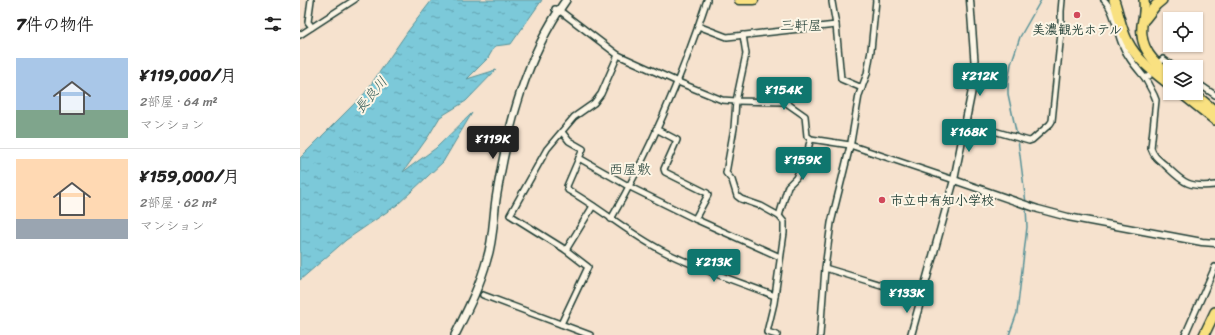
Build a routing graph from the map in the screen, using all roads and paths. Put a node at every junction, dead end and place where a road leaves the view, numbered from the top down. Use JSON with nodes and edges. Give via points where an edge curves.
{"nodes":[{"id":1,"x":311,"y":0,"type":"edge"},
{"id":2,"x":354,"y":0,"type":"edge"},
{"id":3,"x":566,"y":0,"type":"edge"},
{"id":4,"x":707,"y":0,"type":"edge"},
{"id":5,"x":739,"y":0,"type":"edge"},
{"id":6,"x":754,"y":0,"type":"edge"},
{"id":7,"x":876,"y":0,"type":"edge"},
{"id":8,"x":970,"y":0,"type":"edge"},
{"id":9,"x":1062,"y":0,"type":"edge"},
{"id":10,"x":1104,"y":0,"type":"edge"},
{"id":11,"x":1114,"y":0,"type":"edge"},
{"id":12,"x":1121,"y":0,"type":"edge"},
{"id":13,"x":1144,"y":0,"type":"edge"},
{"id":14,"x":1162,"y":0,"type":"edge"},
{"id":15,"x":832,"y":2,"type":"dead end"},
{"id":16,"x":557,"y":9,"type":"junction"},
{"id":17,"x":1120,"y":18,"type":"junction"},
{"id":18,"x":836,"y":25,"type":"junction"},
{"id":19,"x":1142,"y":25,"type":"junction"},
{"id":20,"x":698,"y":26,"type":"junction"},
{"id":21,"x":312,"y":27,"type":"junction"},
{"id":22,"x":300,"y":35,"type":"edge"},
{"id":23,"x":743,"y":35,"type":"junction"},
{"id":24,"x":618,"y":55,"type":"junction"},
{"id":25,"x":1164,"y":60,"type":"edge"},
{"id":26,"x":1161,"y":61,"type":"dead end"},
{"id":27,"x":1163,"y":70,"type":"edge"},
{"id":28,"x":1163,"y":79,"type":"edge"},
{"id":29,"x":678,"y":82,"type":"junction"},
{"id":30,"x":1203,"y":87,"type":"edge"},
{"id":31,"x":862,"y":88,"type":"junction"},
{"id":32,"x":1215,"y":95,"type":"edge"},
{"id":33,"x":1190,"y":100,"type":"edge"},
{"id":34,"x":1202,"y":100,"type":"edge"},
{"id":35,"x":736,"y":101,"type":"junction"},
{"id":36,"x":1215,"y":110,"type":"edge"},
{"id":37,"x":1215,"y":120,"type":"edge"},
{"id":38,"x":966,"y":123,"type":"junction"},
{"id":39,"x":656,"y":129,"type":"junction"},
{"id":40,"x":562,"y":132,"type":"junction"},
{"id":41,"x":811,"y":139,"type":"junction"},
{"id":42,"x":850,"y":145,"type":"junction"},
{"id":43,"x":579,"y":158,"type":"junction"},
{"id":44,"x":954,"y":180,"type":"junction"},
{"id":45,"x":1215,"y":185,"type":"edge"},
{"id":46,"x":630,"y":187,"type":"junction"},
{"id":47,"x":593,"y":206,"type":"junction"},
{"id":48,"x":779,"y":216,"type":"junction"},
{"id":49,"x":611,"y":219,"type":"junction"},
{"id":50,"x":695,"y":219,"type":"junction"},
{"id":51,"x":1215,"y":244,"type":"edge"},
{"id":52,"x":566,"y":250,"type":"junction"},
{"id":53,"x":780,"y":257,"type":"junction"},
{"id":54,"x":825,"y":268,"type":"junction"},
{"id":55,"x":1215,"y":268,"type":"edge"},
{"id":56,"x":483,"y":295,"type":"dead end"},
{"id":57,"x":775,"y":296,"type":"junction"},
{"id":58,"x":921,"y":297,"type":"junction"},
{"id":59,"x":1215,"y":312,"type":"edge"},
{"id":60,"x":561,"y":324,"type":"junction"},
{"id":61,"x":1215,"y":325,"type":"edge"},
{"id":62,"x":455,"y":335,"type":"edge"},
{"id":63,"x":590,"y":335,"type":"edge"},
{"id":64,"x":777,"y":335,"type":"edge"},
{"id":65,"x":820,"y":335,"type":"edge"},
{"id":66,"x":911,"y":335,"type":"edge"},
{"id":67,"x":1185,"y":335,"type":"edge"},
{"id":68,"x":1204,"y":335,"type":"edge"},
{"id":69,"x":1209,"y":335,"type":"edge"}],
"edges":[{"from":1,"to":21,"type":"street","via":[[308,22]]},
{"from":2,"to":21,"type":"street"},
{"from":3,"to":16,"type":"main road"},
{"from":4,"to":20,"type":"street"},
{"from":5,"to":6,"type":"main road"},
{"from":7,"to":31,"type":"street","via":[[871,50]]},
{"from":8,"to":38,"type":"street","via":[[975,68]]},
{"from":9,"to":38,"type":"street","via":[[1061,33],[1050,124],[1029,141]]},
{"from":10,"to":45,"type":"street","via":[[1112,11],[1116,29],[1130,60],[1147,77],[1156,100],[1151,148],[1153,154],[1183,182],[1193,185]]},
{"from":11,"to":17,"type":"highway"},
{"from":12,"to":17,"type":"highway"},
{"from":13,"to":19,"type":"highway"},
{"from":14,"to":19,"type":"highway","via":[[1150,11]]},
{"from":15,"to":18,"type":"street"},
{"from":16,"to":24,"type":"street"},
{"from":16,"to":62,"type":"main road","via":[[523,86],[504,152],[487,260]]},
{"from":17,"to":28,"type":"highway","via":[[1134,51]]},
{"from":18,"to":23,"type":"street"},
{"from":18,"to":31,"type":"street","via":[[841,79]]},
{"from":19,"to":27,"type":"highway","via":[[1148,54]]},
{"from":20,"to":23,"type":"street","via":[[727,37]]},
{"from":20,"to":29,"type":"street"},
{"from":21,"to":22,"type":"street"},
{"from":23,"to":35,"type":"street","via":[[746,54]]},
{"from":24,"to":29,"type":"street"},
{"from":24,"to":40,"type":"street","via":[[598,99],[574,117]]},
{"from":25,"to":26,"type":"street"},
{"from":29,"to":35,"type":"street","via":[[717,98]]},
{"from":29,"to":39,"type":"street"},
{"from":30,"to":32,"type":"street"},
{"from":31,"to":42,"type":"street"},
{"from":33,"to":37,"type":"highway"},
{"from":34,"to":36,"type":"highway"},
{"from":35,"to":41,"type":"street","via":[[785,102],[805,116],[807,136]]},
{"from":35,"to":48,"type":"street","via":[[726,174],[732,180],[737,196]]},
{"from":38,"to":44,"type":"street"},
{"from":39,"to":46,"type":"street"},
{"from":39,"to":50,"type":"street","via":[[677,140],[664,172],[708,195]]},
{"from":40,"to":43,"type":"street","via":[[583,149]]},
{"from":40,"to":52,"type":"street","via":[[547,149],[510,215]]},
{"from":41,"to":42,"type":"street"},
{"from":41,"to":48,"type":"street","via":[[807,159],[788,186]]},
{"from":42,"to":44,"type":"street"},
{"from":42,"to":54,"type":"street","via":[[831,224]]},
{"from":43,"to":46,"type":"street"},
{"from":43,"to":47,"type":"street","via":[[567,186],[568,190]]},
{"from":44,"to":51,"type":"street","via":[[1068,217]]},
{"from":44,"to":58,"type":"street"},
{"from":46,"to":49,"type":"street"},
{"from":46,"to":50,"type":"street"},
{"from":47,"to":49,"type":"street"},
{"from":47,"to":52,"type":"street"},
{"from":48,"to":53,"type":"street","via":[[784,222]]},
{"from":49,"to":57,"type":"street","via":[[662,251],[714,274]]},
{"from":50,"to":53,"type":"street"},
{"from":52,"to":60,"type":"street","via":[[588,267]]},
{"from":53,"to":57,"type":"street"},
{"from":54,"to":58,"type":"street"},
{"from":54,"to":65,"type":"street"},
{"from":55,"to":67,"type":"street"},
{"from":56,"to":60,"type":"street"},
{"from":57,"to":64,"type":"street","via":[[767,332]]},
{"from":58,"to":66,"type":"street"},
{"from":59,"to":68,"type":"highway"},
{"from":60,"to":63,"type":"street"},
{"from":61,"to":69,"type":"highway"}]}
